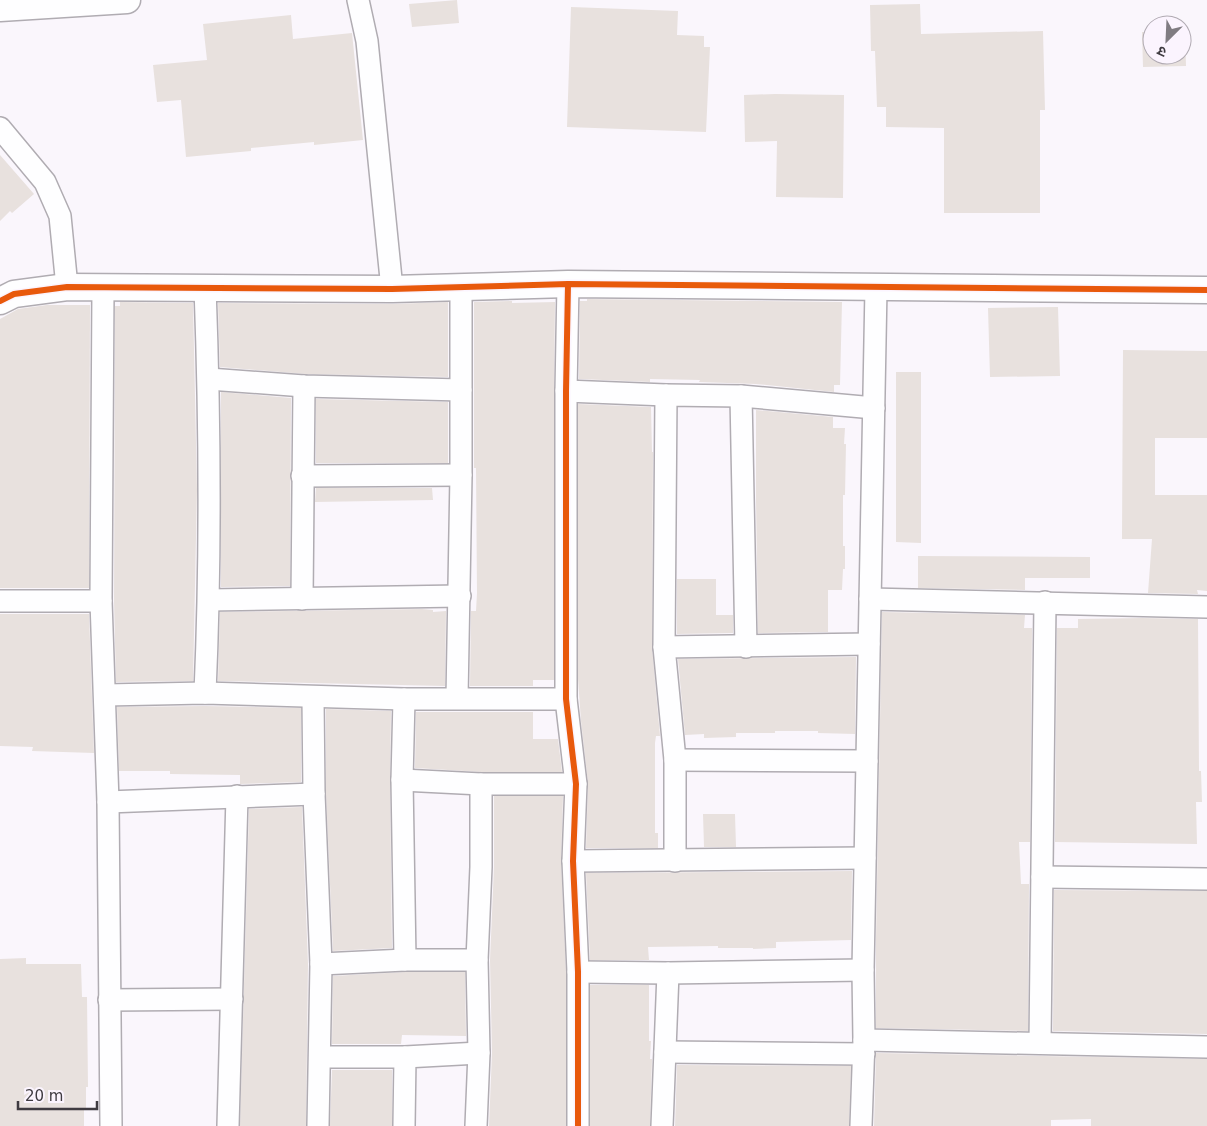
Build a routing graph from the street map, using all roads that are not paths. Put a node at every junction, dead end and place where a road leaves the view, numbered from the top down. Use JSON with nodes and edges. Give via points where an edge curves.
{"nodes":[{"id":1,"x":127,"y":0,"type":"edge"},
{"id":2,"x":358,"y":0,"type":"edge"},
{"id":3,"x":39,"y":2,"type":"edge"},
{"id":4,"x":0,"y":8,"type":"edge"},
{"id":5,"x":0,"y":128,"type":"edge"},
{"id":6,"x":568,"y":284,"type":"junction"},
{"id":7,"x":205,"y":287,"type":"junction"},
{"id":8,"x":461,"y":287,"type":"junction"},
{"id":9,"x":67,"y":288,"type":"junction"},
{"id":10,"x":392,"y":288,"type":"junction"},
{"id":11,"x":876,"y":288,"type":"junction"},
{"id":12,"x":103,"y":289,"type":"junction"},
{"id":13,"x":1207,"y":290,"type":"edge"},
{"id":14,"x":0,"y":301,"type":"edge"},
{"id":15,"x":209,"y":380,"type":"junction"},
{"id":16,"x":304,"y":386,"type":"junction"},
{"id":17,"x":461,"y":390,"type":"junction"},
{"id":18,"x":566,"y":391,"type":"junction"},
{"id":19,"x":666,"y":395,"type":"junction"},
{"id":20,"x":741,"y":396,"type":"junction"},
{"id":21,"x":874,"y":408,"type":"junction"},
{"id":22,"x":461,"y":475,"type":"junction"},
{"id":23,"x":302,"y":476,"type":"junction"},
{"id":24,"x":460,"y":596,"type":"junction"},
{"id":25,"x":302,"y":599,"type":"junction"},
{"id":26,"x":870,"y":599,"type":"junction"},
{"id":27,"x":209,"y":600,"type":"junction"},
{"id":28,"x":0,"y":601,"type":"edge"},
{"id":29,"x":101,"y":601,"type":"junction"},
{"id":30,"x":1045,"y":602,"type":"junction"},
{"id":31,"x":1207,"y":607,"type":"edge"},
{"id":32,"x":869,"y":644,"type":"junction"},
{"id":33,"x":664,"y":647,"type":"junction"},
{"id":34,"x":746,"y":647,"type":"junction"},
{"id":35,"x":205,"y":693,"type":"junction"},
{"id":36,"x":105,"y":695,"type":"junction"},
{"id":37,"x":313,"y":698,"type":"junction"},
{"id":38,"x":457,"y":698,"type":"junction"},
{"id":39,"x":404,"y":699,"type":"junction"},
{"id":40,"x":566,"y":699,"type":"junction"},
{"id":41,"x":675,"y":760,"type":"junction"},
{"id":42,"x":867,"y":761,"type":"junction"},
{"id":43,"x":402,"y":780,"type":"junction"},
{"id":44,"x":481,"y":784,"type":"junction"},
{"id":45,"x":576,"y":784,"type":"junction"},
{"id":46,"x":314,"y":794,"type":"junction"},
{"id":47,"x":237,"y":796,"type":"junction"},
{"id":48,"x":108,"y":802,"type":"junction"},
{"id":49,"x":865,"y":858,"type":"junction"},
{"id":50,"x":573,"y":861,"type":"junction"},
{"id":51,"x":675,"y":861,"type":"junction"},
{"id":52,"x":1042,"y":877,"type":"junction"},
{"id":53,"x":1207,"y":879,"type":"edge"},
{"id":54,"x":405,"y":960,"type":"junction"},
{"id":55,"x":477,"y":960,"type":"junction"},
{"id":56,"x":321,"y":964,"type":"junction"},
{"id":57,"x":863,"y":970,"type":"junction"},
{"id":58,"x":578,"y":972,"type":"junction"},
{"id":59,"x":668,"y":973,"type":"junction"},
{"id":60,"x":232,"y":999,"type":"junction"},
{"id":61,"x":110,"y":1000,"type":"junction"},
{"id":62,"x":1040,"y":1044,"type":"junction"},
{"id":63,"x":864,"y":1047,"type":"junction"},
{"id":64,"x":1207,"y":1047,"type":"edge"},
{"id":65,"x":665,"y":1052,"type":"junction"},
{"id":66,"x":479,"y":1053,"type":"junction"},
{"id":67,"x":405,"y":1057,"type":"junction"},
{"id":68,"x":320,"y":1058,"type":"junction"},
{"id":69,"x":111,"y":1126,"type":"edge"},
{"id":70,"x":228,"y":1126,"type":"edge"},
{"id":71,"x":318,"y":1126,"type":"edge"},
{"id":72,"x":404,"y":1126,"type":"edge"},
{"id":73,"x":476,"y":1126,"type":"edge"},
{"id":74,"x":578,"y":1126,"type":"edge"},
{"id":75,"x":662,"y":1126,"type":"edge"},
{"id":76,"x":861,"y":1126,"type":"edge"}],
"edges":[{"from":1,"to":3,"type":"street"},
{"from":2,"to":10,"type":"street","via":[[368,41]]},
{"from":3,"to":4,"type":"street"},
{"from":5,"to":9,"type":"street","via":[[45,182],[60,216]]},
{"from":6,"to":8,"type":"street"},
{"from":6,"to":11,"type":"street"},
{"from":6,"to":18,"type":"street"},
{"from":7,"to":10,"type":"street"},
{"from":7,"to":12,"type":"street"},
{"from":7,"to":15,"type":"street"},
{"from":8,"to":10,"type":"street"},
{"from":8,"to":17,"type":"street"},
{"from":9,"to":12,"type":"street"},
{"from":9,"to":14,"type":"street","via":[[14,294]]},
{"from":11,"to":13,"type":"street"},
{"from":11,"to":21,"type":"street"},
{"from":12,"to":29,"type":"street"},
{"from":15,"to":16,"type":"street"},
{"from":15,"to":27,"type":"street"},
{"from":16,"to":17,"type":"street"},
{"from":16,"to":23,"type":"street"},
{"from":17,"to":22,"type":"street"},
{"from":18,"to":19,"type":"street"},
{"from":18,"to":40,"type":"street"},
{"from":19,"to":20,"type":"street"},
{"from":19,"to":33,"type":"street"},
{"from":20,"to":21,"type":"street"},
{"from":20,"to":34,"type":"street"},
{"from":21,"to":26,"type":"street"},
{"from":22,"to":23,"type":"street"},
{"from":22,"to":24,"type":"street"},
{"from":23,"to":25,"type":"street"},
{"from":24,"to":25,"type":"street"},
{"from":24,"to":38,"type":"street"},
{"from":25,"to":27,"type":"street"},
{"from":26,"to":30,"type":"street"},
{"from":26,"to":32,"type":"street"},
{"from":27,"to":35,"type":"street"},
{"from":28,"to":29,"type":"street"},
{"from":29,"to":36,"type":"street"},
{"from":30,"to":31,"type":"street"},
{"from":30,"to":52,"type":"street"},
{"from":32,"to":34,"type":"street"},
{"from":32,"to":42,"type":"street"},
{"from":33,"to":34,"type":"street"},
{"from":33,"to":41,"type":"street"},
{"from":35,"to":36,"type":"street"},
{"from":35,"to":37,"type":"street"},
{"from":36,"to":48,"type":"street"},
{"from":37,"to":39,"type":"street"},
{"from":37,"to":46,"type":"street"},
{"from":38,"to":39,"type":"street"},
{"from":38,"to":40,"type":"street"},
{"from":39,"to":43,"type":"street"},
{"from":40,"to":45,"type":"street"},
{"from":41,"to":42,"type":"street"},
{"from":41,"to":51,"type":"street"},
{"from":42,"to":49,"type":"street"},
{"from":43,"to":44,"type":"street"},
{"from":43,"to":54,"type":"street"},
{"from":44,"to":45,"type":"street"},
{"from":44,"to":55,"type":"street"},
{"from":45,"to":50,"type":"street"},
{"from":46,"to":47,"type":"street"},
{"from":46,"to":56,"type":"street"},
{"from":47,"to":48,"type":"street"},
{"from":47,"to":60,"type":"street"},
{"from":48,"to":61,"type":"street"},
{"from":49,"to":51,"type":"street"},
{"from":49,"to":57,"type":"street"},
{"from":50,"to":51,"type":"street"},
{"from":50,"to":58,"type":"street"},
{"from":52,"to":53,"type":"street"},
{"from":52,"to":62,"type":"street"},
{"from":54,"to":55,"type":"street"},
{"from":54,"to":56,"type":"street"},
{"from":55,"to":66,"type":"street"},
{"from":56,"to":68,"type":"street"},
{"from":57,"to":59,"type":"street"},
{"from":57,"to":63,"type":"street"},
{"from":58,"to":59,"type":"street"},
{"from":58,"to":74,"type":"street"},
{"from":59,"to":65,"type":"street"},
{"from":60,"to":61,"type":"street"},
{"from":60,"to":70,"type":"street"},
{"from":61,"to":69,"type":"street"},
{"from":62,"to":63,"type":"street"},
{"from":62,"to":64,"type":"street"},
{"from":63,"to":65,"type":"street"},
{"from":63,"to":76,"type":"street"},
{"from":65,"to":75,"type":"street"},
{"from":66,"to":67,"type":"street"},
{"from":66,"to":73,"type":"street"},
{"from":67,"to":68,"type":"street"},
{"from":67,"to":72,"type":"street"},
{"from":68,"to":71,"type":"street"}]}
